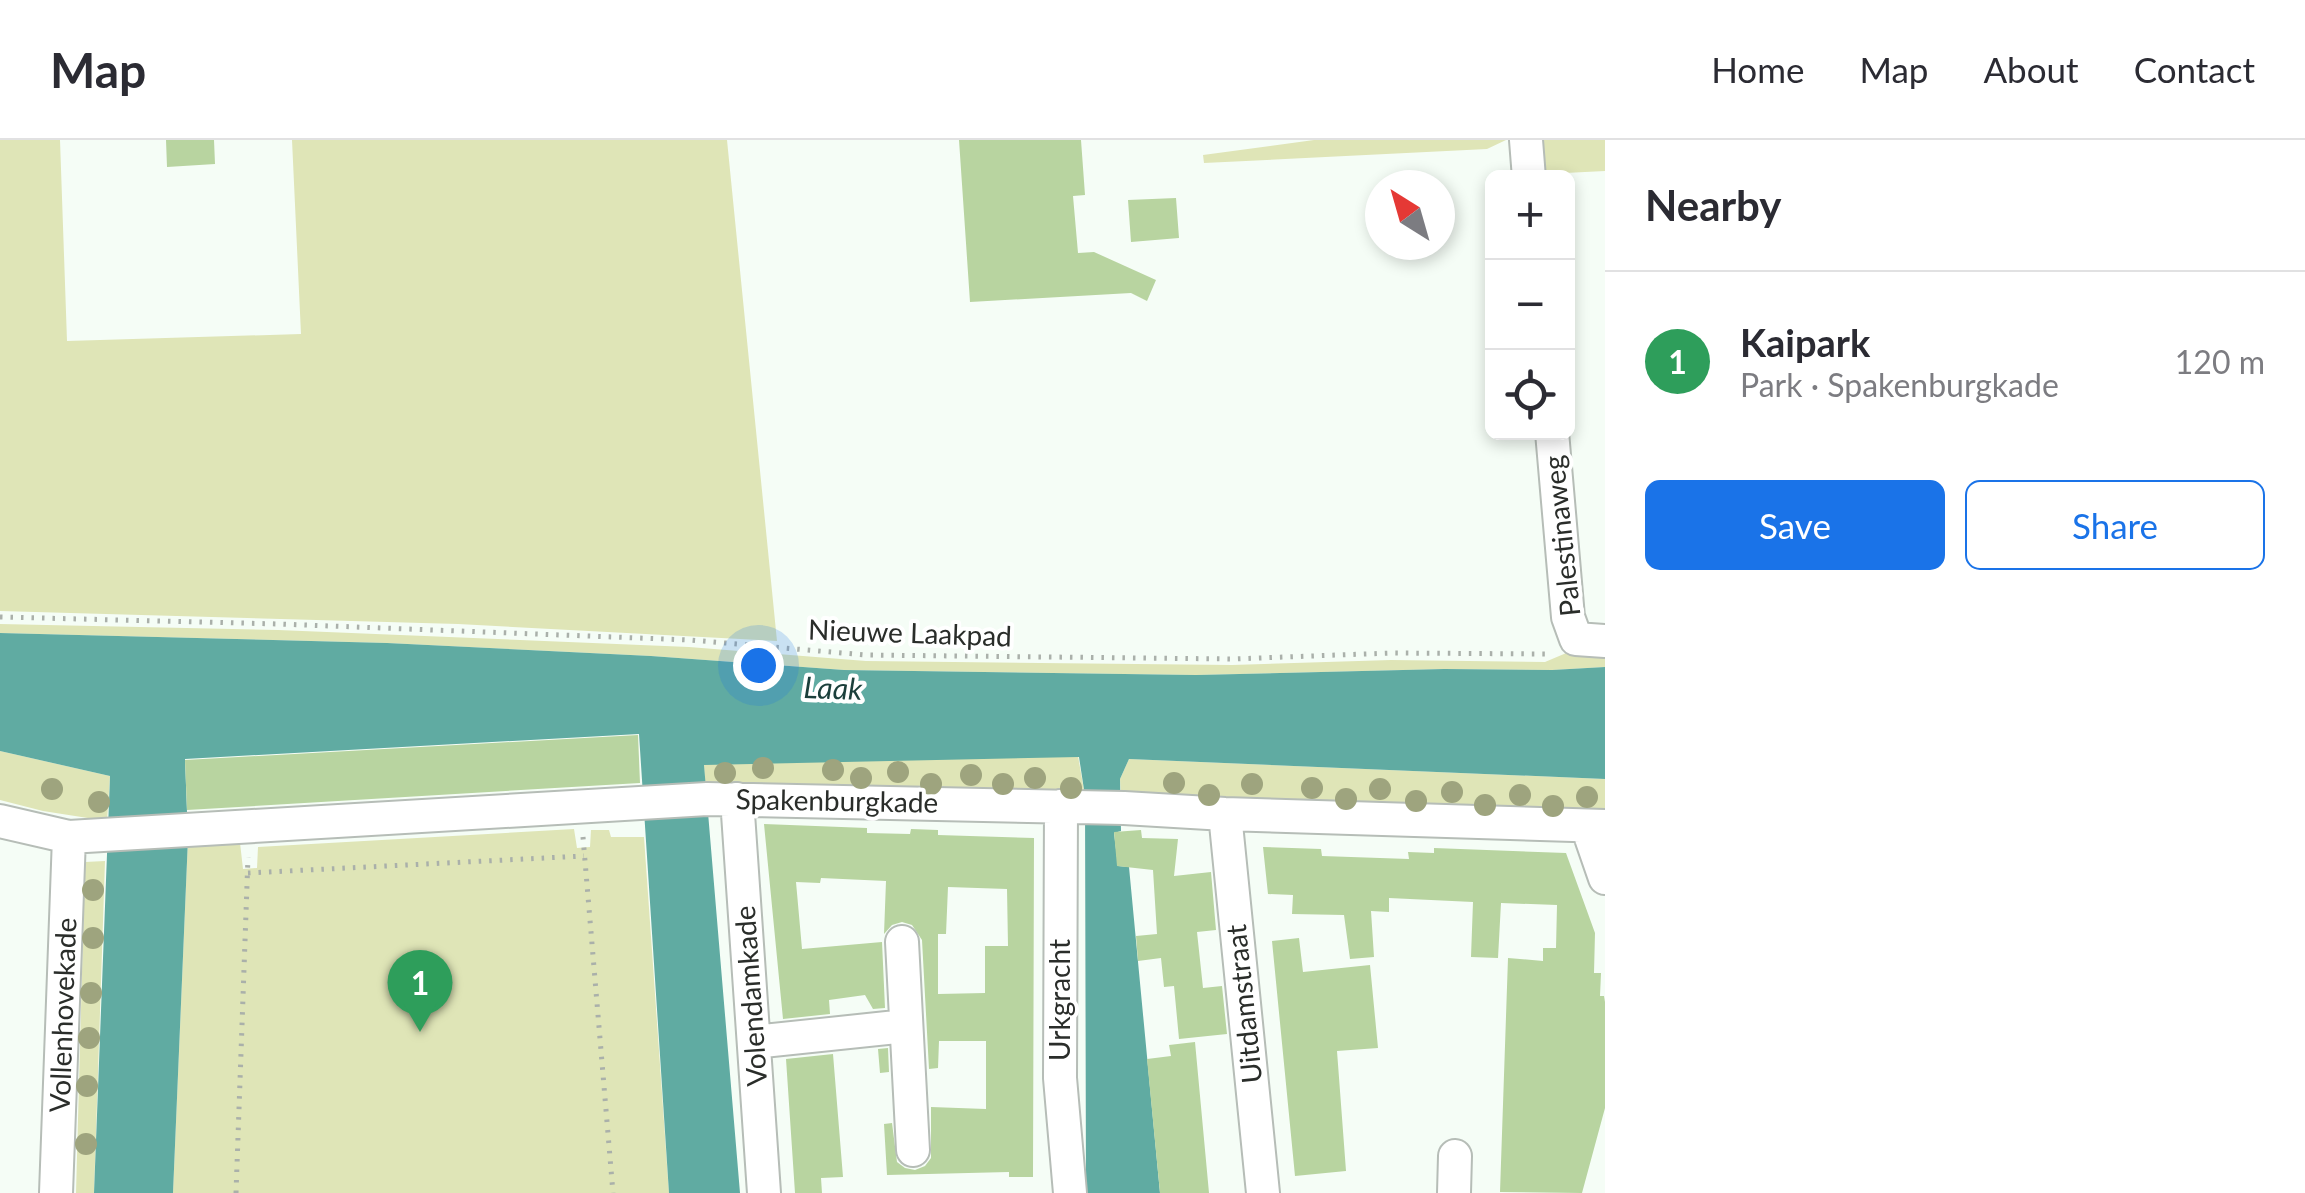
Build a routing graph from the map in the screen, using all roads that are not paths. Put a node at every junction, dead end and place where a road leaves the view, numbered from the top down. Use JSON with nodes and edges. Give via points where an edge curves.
{"nodes":[{"id":1,"x":1526,"y":140,"type":"edge"},
{"id":2,"x":1528,"y":170,"type":"edge"},
{"id":3,"x":1553,"y":440,"type":"edge"},
{"id":4,"x":1590,"y":640,"type":"edge"},
{"id":5,"x":722,"y":799,"type":"junction"},
{"id":6,"x":1060,"y":806,"type":"junction"},
{"id":7,"x":1225,"y":814,"type":"junction"},
{"id":8,"x":0,"y":821,"type":"edge"},
{"id":9,"x":1596,"y":826,"type":"edge"},
{"id":10,"x":69,"y":837,"type":"junction"},
{"id":11,"x":1605,"y":878,"type":"edge"},
{"id":12,"x":902,"y":942,"type":"dead end"},
{"id":13,"x":906,"y":1026,"type":"junction"},
{"id":14,"x":754,"y":1042,"type":"junction"},
{"id":15,"x":913,"y":1150,"type":"dead end"},
{"id":16,"x":1455,"y":1156,"type":"dead end"},
{"id":17,"x":56,"y":1193,"type":"edge"},
{"id":18,"x":764,"y":1193,"type":"edge"},
{"id":19,"x":1070,"y":1193,"type":"edge"},
{"id":20,"x":1264,"y":1193,"type":"edge"},
{"id":21,"x":1454,"y":1193,"type":"edge"}],
"edges":[{"from":1,"to":2,"type":"street"},
{"from":3,"to":4,"type":"street","name":"Palestinaweg","via":[[1568,617]]},
{"from":5,"to":6,"type":"street","name":"Spakenburgkade"},
{"from":5,"to":10,"type":"street","name":"Spakenburgkade"},
{"from":5,"to":14,"type":"street","name":"Volendamkade"},
{"from":6,"to":7,"type":"street","name":"Spakenburgkade"},
{"from":6,"to":19,"type":"street","name":"Urkgracht","via":[[1060,1078]]},
{"from":7,"to":9,"type":"street","name":"Spakenburgkade"},
{"from":7,"to":20,"type":"street","name":"Uitdamstraat"},
{"from":8,"to":10,"type":"street","name":"Spakenburgkade"},
{"from":9,"to":11,"type":"street"},
{"from":10,"to":17,"type":"street","name":"Vollenhovekade"},
{"from":12,"to":13,"type":"street"},
{"from":13,"to":14,"type":"street"},
{"from":13,"to":15,"type":"street"},
{"from":14,"to":18,"type":"street","name":"Volendamkade"},
{"from":16,"to":21,"type":"street"}]}
